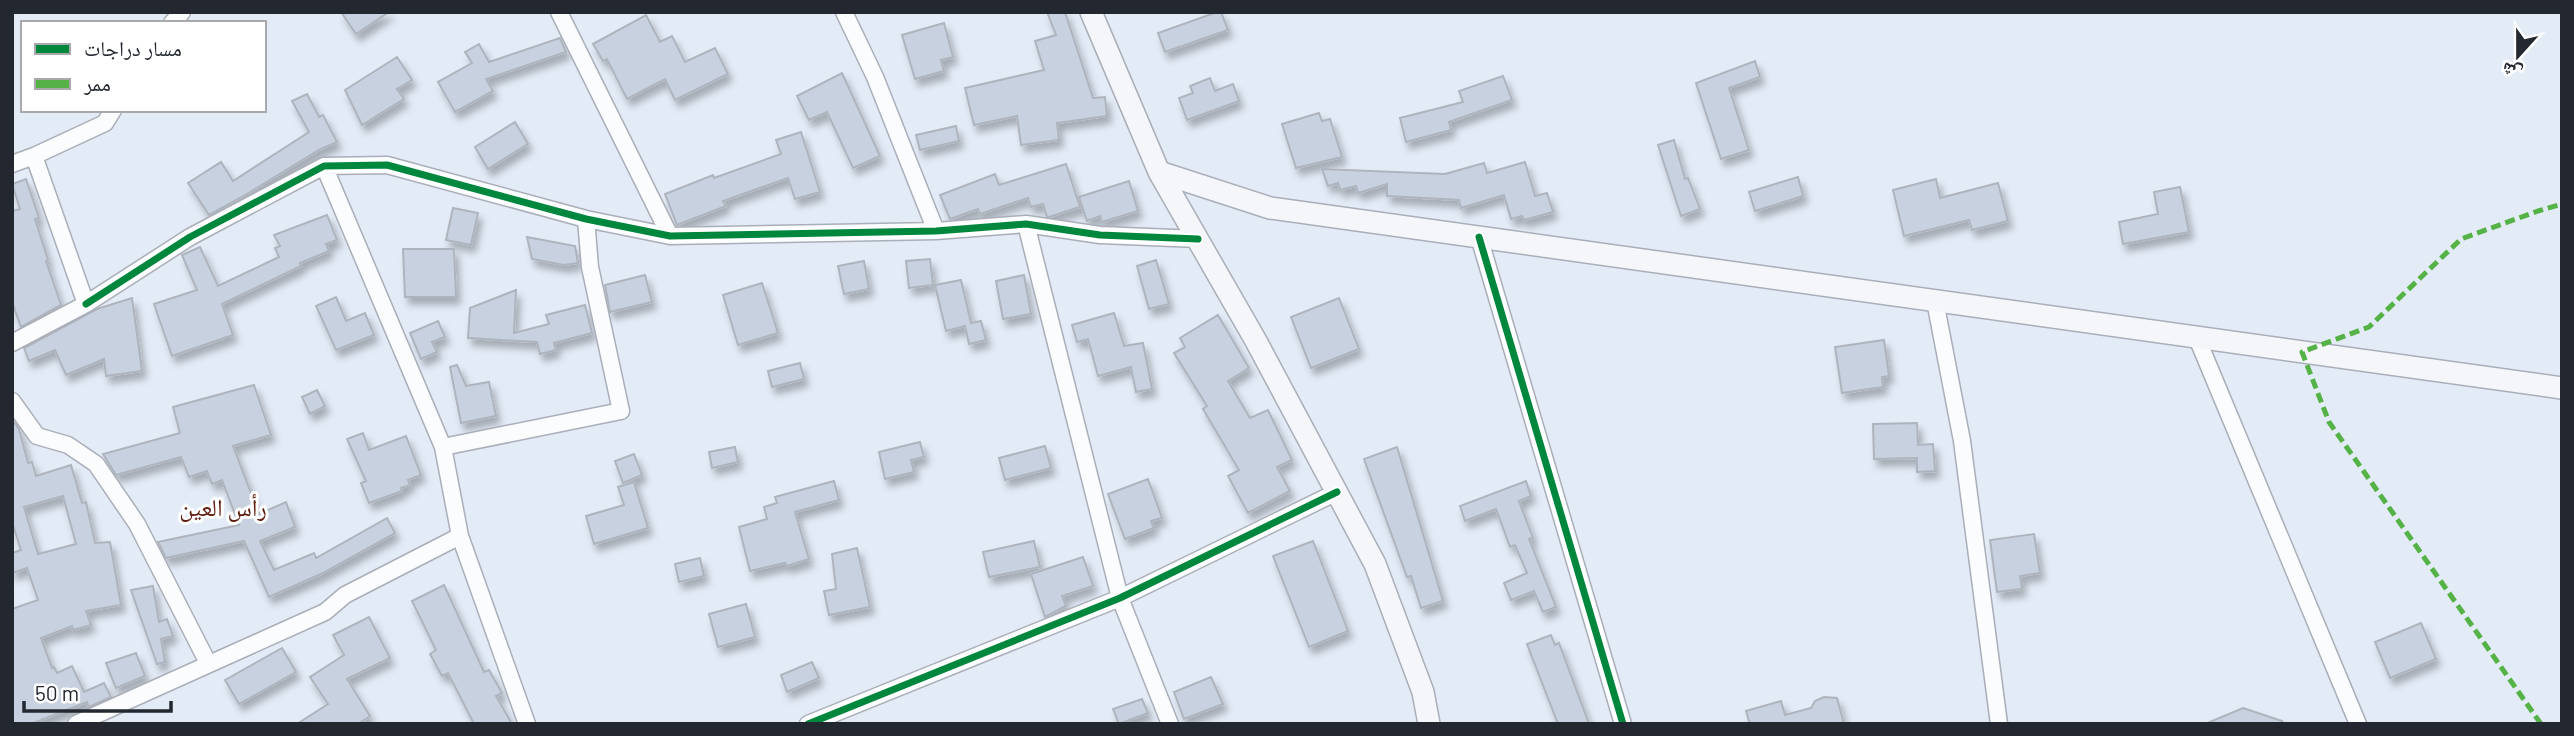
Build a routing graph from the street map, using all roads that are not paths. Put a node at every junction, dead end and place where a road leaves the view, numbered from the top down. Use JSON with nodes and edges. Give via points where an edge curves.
{"nodes":[{"id":1,"x":559,"y":12,"type":"edge"},
{"id":2,"x":844,"y":12,"type":"edge"},
{"id":3,"x":1091,"y":12,"type":"edge"},
{"id":4,"x":112,"y":112,"type":"edge"},
{"id":5,"x":34,"y":156,"type":"junction"},
{"id":6,"x":12,"y":164,"type":"edge"},
{"id":7,"x":324,"y":166,"type":"junction"},
{"id":8,"x":1159,"y":172,"type":"junction"},
{"id":9,"x":586,"y":219,"type":"junction"},
{"id":10,"x":1026,"y":224,"type":"junction"},
{"id":11,"x":936,"y":230,"type":"junction"},
{"id":12,"x":670,"y":236,"type":"junction"},
{"id":13,"x":1479,"y":237,"type":"junction"},
{"id":14,"x":1198,"y":239,"type":"junction"},
{"id":15,"x":1935,"y":301,"type":"junction"},
{"id":16,"x":86,"y":304,"type":"junction"},
{"id":17,"x":2197,"y":338,"type":"junction"},
{"id":18,"x":12,"y":343,"type":"edge"},
{"id":19,"x":2562,"y":388,"type":"edge"},
{"id":20,"x":12,"y":401,"type":"edge"},
{"id":21,"x":443,"y":447,"type":"junction"},
{"id":22,"x":1337,"y":492,"type":"junction"},
{"id":23,"x":460,"y":536,"type":"junction"},
{"id":24,"x":1120,"y":598,"type":"junction"},
{"id":25,"x":208,"y":663,"type":"junction"},
{"id":26,"x":82,"y":722,"type":"edge"},
{"id":27,"x":527,"y":724,"type":"edge"},
{"id":28,"x":808,"y":724,"type":"edge"},
{"id":29,"x":1170,"y":724,"type":"edge"},
{"id":30,"x":1429,"y":724,"type":"edge"},
{"id":31,"x":1623,"y":724,"type":"edge"},
{"id":32,"x":1999,"y":724,"type":"edge"},
{"id":33,"x":2358,"y":724,"type":"edge"}],
"edges":[{"from":1,"to":12,"type":"street"},
{"from":2,"to":11,"type":"street"},
{"from":3,"to":8,"type":"main road"},
{"from":4,"to":5,"type":"street","via":[[105,123]]},
{"from":5,"to":6,"type":"street"},
{"from":5,"to":16,"type":"street"},
{"from":7,"to":9,"type":"street","via":[[387,165]]},
{"from":7,"to":16,"type":"street","via":[[190,237]]},
{"from":7,"to":21,"type":"street"},
{"from":8,"to":13,"type":"main road","via":[[1270,208]]},
{"from":8,"to":14,"type":"main road"},
{"from":9,"to":12,"type":"street"},
{"from":9,"to":21,"type":"street","via":[[590,267],[621,411]]},
{"from":10,"to":11,"type":"street"},
{"from":10,"to":14,"type":"street","via":[[1100,235]]},
{"from":10,"to":24,"type":"street"},
{"from":11,"to":12,"type":"street"},
{"from":13,"to":15,"type":"main road"},
{"from":13,"to":31,"type":"street"},
{"from":14,"to":22,"type":"main road"},
{"from":15,"to":17,"type":"main road"},
{"from":15,"to":32,"type":"street","via":[[1962,441]]},
{"from":16,"to":18,"type":"street"},
{"from":17,"to":19,"type":"main road"},
{"from":17,"to":33,"type":"street"},
{"from":20,"to":25,"type":"street","via":[[37,436],[68,444],[96,464],[137,524]]},
{"from":21,"to":23,"type":"street"},
{"from":22,"to":24,"type":"street"},
{"from":22,"to":30,"type":"main road","via":[[1375,564],[1423,692]]},
{"from":23,"to":25,"type":"street","via":[[345,595],[325,612]]},
{"from":23,"to":27,"type":"street"},
{"from":24,"to":28,"type":"street"},
{"from":24,"to":29,"type":"street"},
{"from":25,"to":26,"type":"street"}]}
